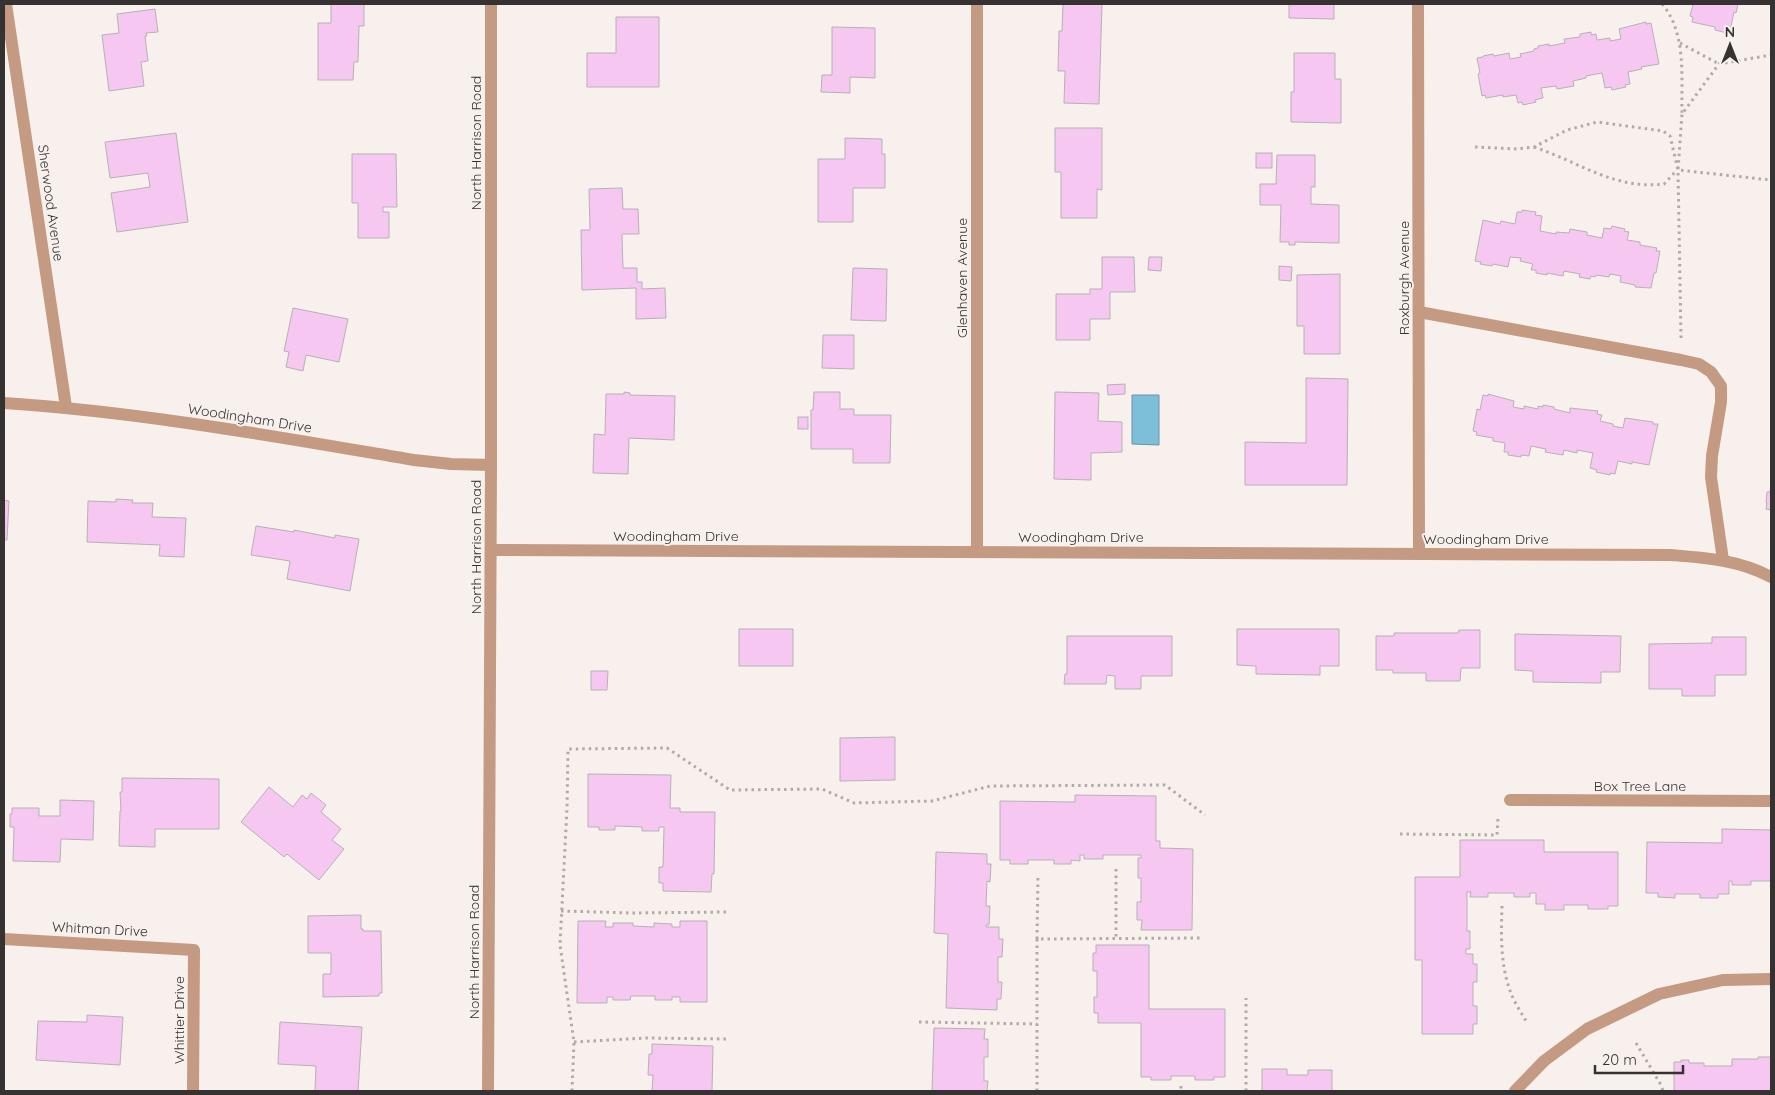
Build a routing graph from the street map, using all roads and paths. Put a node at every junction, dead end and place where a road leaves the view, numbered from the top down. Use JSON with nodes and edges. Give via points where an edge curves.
{"nodes":[{"id":1,"x":6,"y":4,"type":"edge"},
{"id":2,"x":491,"y":4,"type":"edge"},
{"id":3,"x":977,"y":4,"type":"edge"},
{"id":4,"x":1418,"y":4,"type":"edge"},
{"id":5,"x":1662,"y":4,"type":"edge"},
{"id":6,"x":1680,"y":42,"type":"junction"},
{"id":7,"x":1771,"y":55,"type":"edge"},
{"id":8,"x":1719,"y":64,"type":"junction"},
{"id":9,"x":1682,"y":114,"type":"junction"},
{"id":10,"x":1475,"y":147,"type":"dead end"},
{"id":11,"x":1534,"y":147,"type":"junction"},
{"id":12,"x":1678,"y":170,"type":"junction"},
{"id":13,"x":1771,"y":180,"type":"edge"},
{"id":14,"x":1419,"y":312,"type":"junction"},
{"id":15,"x":1681,"y":360,"type":"junction"},
{"id":16,"x":4,"y":403,"type":"edge"},
{"id":17,"x":66,"y":407,"type":"junction"},
{"id":18,"x":491,"y":465,"type":"junction"},
{"id":19,"x":490,"y":550,"type":"junction"},
{"id":20,"x":977,"y":552,"type":"junction"},
{"id":21,"x":1419,"y":553,"type":"junction"},
{"id":22,"x":1723,"y":560,"type":"junction"},
{"id":23,"x":1771,"y":577,"type":"edge"},
{"id":24,"x":1510,"y":800,"type":"dead end"},
{"id":25,"x":1771,"y":801,"type":"edge"},
{"id":26,"x":1205,"y":815,"type":"dead end"},
{"id":27,"x":1498,"y":817,"type":"dead end"},
{"id":28,"x":1400,"y":834,"type":"dead end"},
{"id":29,"x":1116,"y":869,"type":"dead end"},
{"id":30,"x":1038,"y":875,"type":"dead end"},
{"id":31,"x":1502,"y":906,"type":"dead end"},
{"id":32,"x":561,"y":911,"type":"junction"},
{"id":33,"x":729,"y":912,"type":"dead end"},
{"id":34,"x":4,"y":938,"type":"edge"},
{"id":35,"x":1116,"y":938,"type":"junction"},
{"id":36,"x":1203,"y":938,"type":"dead end"},
{"id":37,"x":1037,"y":939,"type":"junction"},
{"id":38,"x":194,"y":950,"type":"joint"},
{"id":39,"x":1771,"y":979,"type":"edge"},
{"id":40,"x":1246,"y":998,"type":"dead end"},
{"id":41,"x":919,"y":1022,"type":"dead end"},
{"id":42,"x":1037,"y":1024,"type":"junction"},
{"id":43,"x":1528,"y":1024,"type":"dead end"},
{"id":44,"x":728,"y":1039,"type":"dead end"},
{"id":45,"x":574,"y":1042,"type":"junction"},
{"id":46,"x":1636,"y":1043,"type":"dead end"},
{"id":47,"x":1181,"y":1086,"type":"dead end"},
{"id":48,"x":193,"y":1091,"type":"edge"},
{"id":49,"x":488,"y":1091,"type":"edge"},
{"id":50,"x":572,"y":1091,"type":"edge"},
{"id":51,"x":1037,"y":1091,"type":"edge"},
{"id":52,"x":1181,"y":1091,"type":"edge"},
{"id":53,"x":1246,"y":1091,"type":"edge"},
{"id":54,"x":1515,"y":1091,"type":"edge"},
{"id":55,"x":1663,"y":1091,"type":"edge"}],
"edges":[{"from":1,"to":17,"type":"street","name":"Sherwood Avenue"},
{"from":2,"to":18,"type":"street","name":"North Harrison Road"},
{"from":3,"to":20,"type":"street","name":"Glenhaven Avenue"},
{"from":4,"to":14,"type":"street","name":"Roxburgh Avenue"},
{"from":5,"to":6,"type":"path","via":[[1668,10]]},
{"from":6,"to":8,"type":"path"},
{"from":6,"to":9,"type":"path"},
{"from":7,"to":8,"type":"path"},
{"from":8,"to":9,"type":"path"},
{"from":9,"to":12,"type":"path"},
{"from":10,"to":11,"type":"path"},
{"from":11,"to":12,"type":"path","via":[[1602,176],[1647,186],[1664,184]]},
{"from":11,"to":12,"type":"path","via":[[1567,130],[1597,122],[1663,131],[1670,136]]},
{"from":12,"to":13,"type":"path"},
{"from":12,"to":15,"type":"path"},
{"from":14,"to":15,"type":"street"},
{"from":14,"to":21,"type":"street","name":"Roxburgh Avenue"},
{"from":15,"to":22,"type":"street","via":[[1699,364],[1711,372],[1721,386],[1711,477]]},
{"from":16,"to":17,"type":"street","name":"Woodingham Drive"},
{"from":17,"to":18,"type":"street","name":"Woodingham Drive","via":[[414,460]]},
{"from":18,"to":19,"type":"street","name":"North Harrison Road"},
{"from":19,"to":20,"type":"street","name":"Woodingham Drive"},
{"from":19,"to":49,"type":"street","name":"North Harrison Road"},
{"from":20,"to":21,"type":"street","name":"Woodingham Drive"},
{"from":21,"to":22,"type":"street","name":"Woodingham Drive","via":[[1671,555]]},
{"from":22,"to":23,"type":"street","name":"Woodingham Drive"},
{"from":24,"to":25,"type":"street","name":"Box Tree Lane"},
{"from":26,"to":32,"type":"path","via":[[1165,785],[990,786],[932,801],[854,803],[822,788],[730,790],[666,748],[568,749]]},
{"from":27,"to":28,"type":"path","via":[[1497,835]]},
{"from":29,"to":35,"type":"path"},
{"from":30,"to":37,"type":"path"},
{"from":31,"to":43,"type":"path","via":[[1501,944],[1506,975],[1514,1000]]},
{"from":32,"to":33,"type":"path"},
{"from":32,"to":45,"type":"path","via":[[560,945]]},
{"from":34,"to":38,"type":"street","name":"Whitman Drive"},
{"from":35,"to":36,"type":"path"},
{"from":35,"to":37,"type":"path"},
{"from":37,"to":42,"type":"path"},
{"from":38,"to":48,"type":"street","name":"Whittier Drive"},
{"from":39,"to":54,"type":"street","via":[[1722,980],[1659,994],[1587,1029],[1544,1061]]},
{"from":40,"to":53,"type":"path"},
{"from":41,"to":42,"type":"path"},
{"from":42,"to":51,"type":"path"},
{"from":44,"to":45,"type":"path","via":[[646,1038]]},
{"from":45,"to":50,"type":"path"},
{"from":46,"to":55,"type":"path"},
{"from":47,"to":52,"type":"path"}]}
